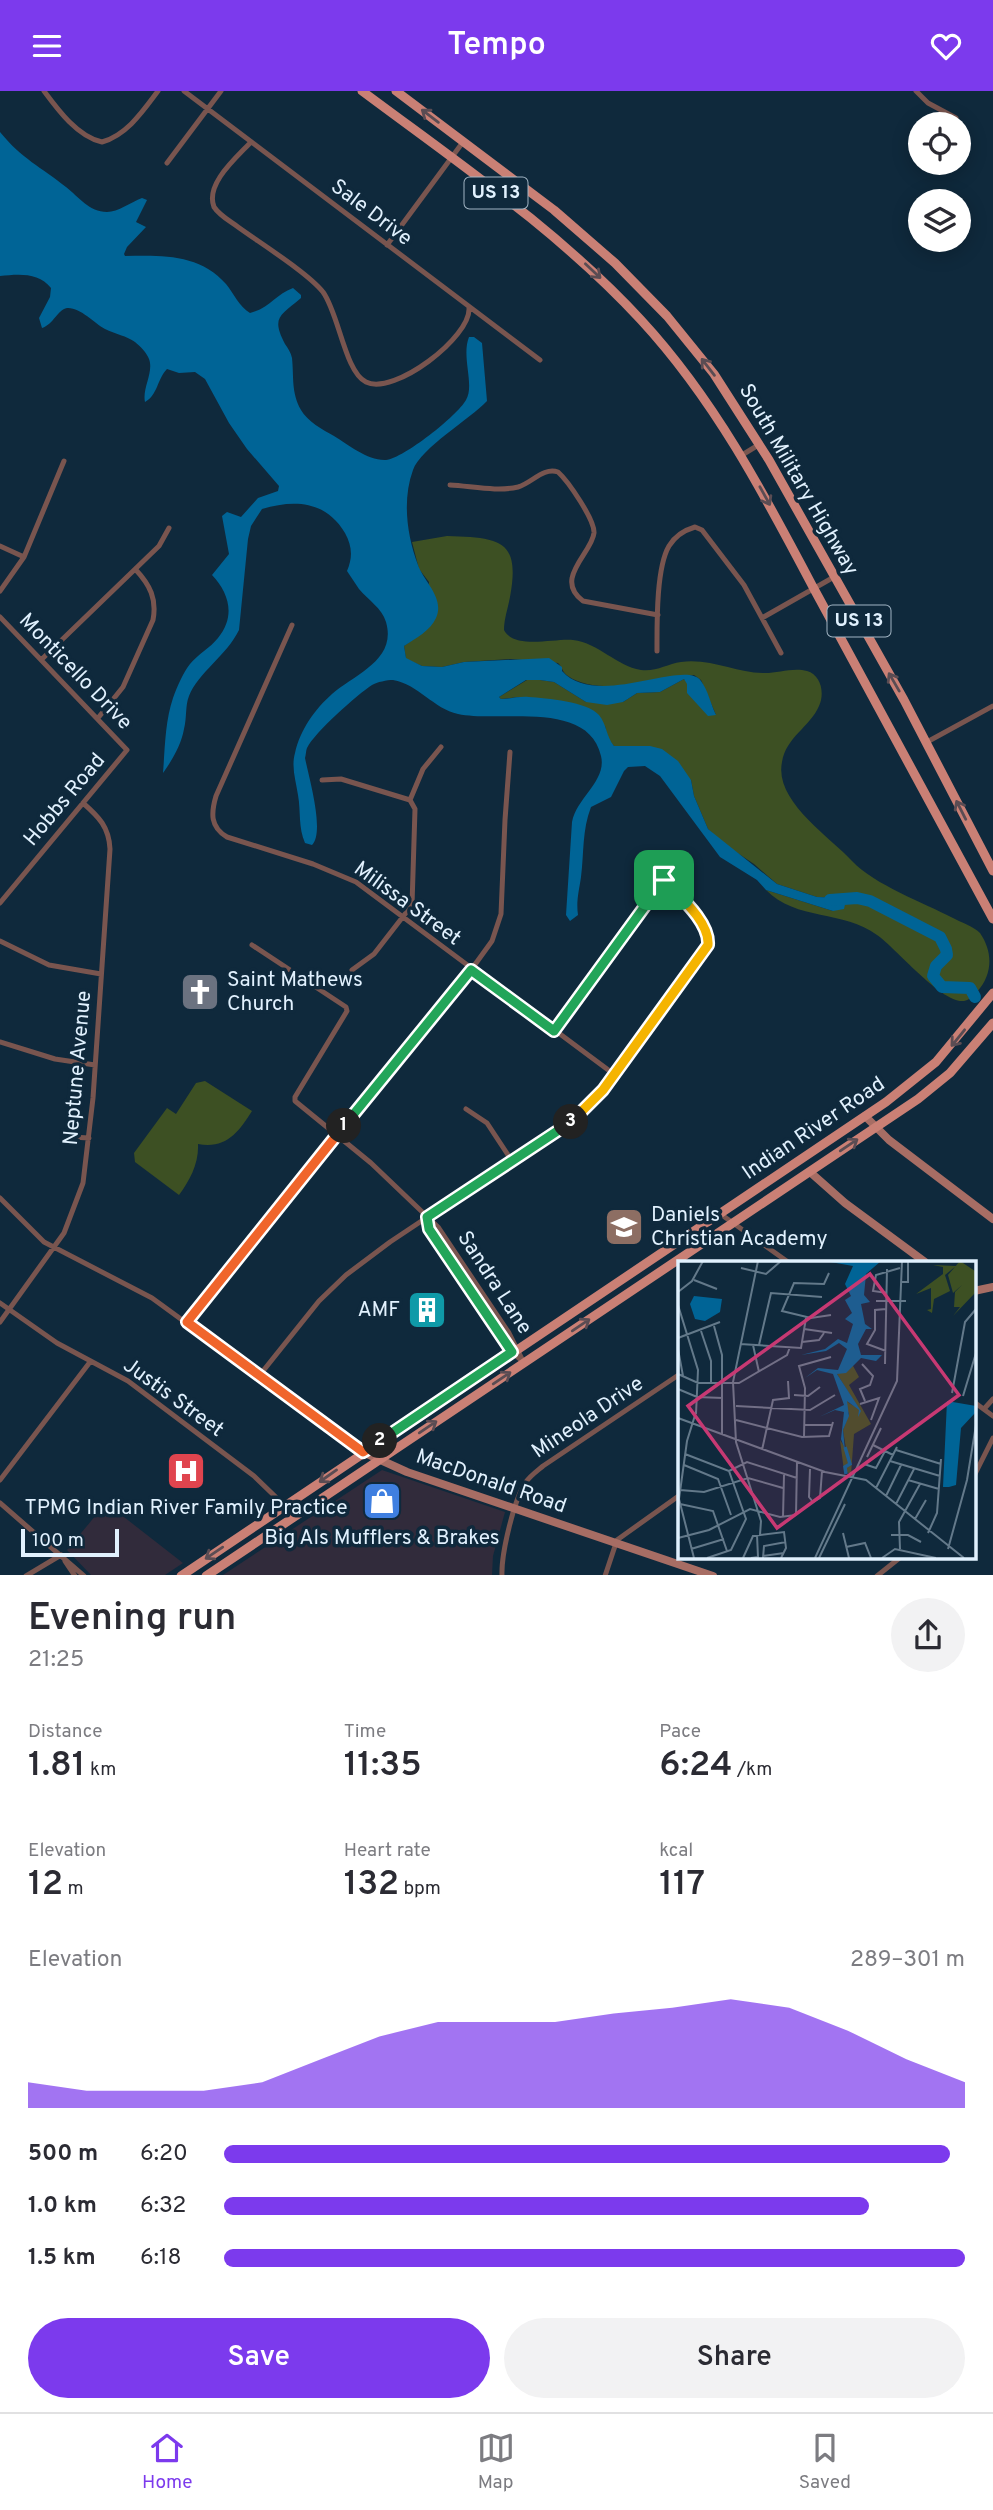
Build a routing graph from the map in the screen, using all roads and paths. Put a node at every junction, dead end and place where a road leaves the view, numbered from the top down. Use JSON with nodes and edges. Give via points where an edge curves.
{"nodes":[{"id":1,"x":44,"y":91,"type":"edge"},
{"id":2,"x":158,"y":91,"type":"edge"},
{"id":3,"x":184,"y":91,"type":"edge"},
{"id":4,"x":221,"y":91,"type":"edge"},
{"id":5,"x":362,"y":91,"type":"edge"},
{"id":6,"x":396,"y":91,"type":"edge"},
{"id":7,"x":916,"y":91,"type":"edge"},
{"id":8,"x":208,"y":109,"type":"junction"},
{"id":9,"x":945,"y":112,"type":"edge"},
{"id":10,"x":251,"y":142,"type":"junction"},
{"id":11,"x":463,"y":142,"type":"junction"},
{"id":12,"x":450,"y":159,"type":"junction"},
{"id":13,"x":167,"y":163,"type":"dead end"},
{"id":14,"x":387,"y":245,"type":"junction"},
{"id":15,"x":469,"y":308,"type":"junction"},
{"id":16,"x":540,"y":360,"type":"dead end"},
{"id":17,"x":760,"y":444,"type":"junction"},
{"id":18,"x":742,"y":455,"type":"junction"},
{"id":19,"x":64,"y":461,"type":"dead end"},
{"id":20,"x":450,"y":485,"type":"dead end"},
{"id":21,"x":169,"y":528,"type":"dead end"},
{"id":22,"x":0,"y":547,"type":"edge"},
{"id":23,"x":24,"y":557,"type":"junction"},
{"id":24,"x":136,"y":570,"type":"junction"},
{"id":25,"x":834,"y":577,"type":"junction"},
{"id":26,"x":814,"y":588,"type":"junction"},
{"id":27,"x":0,"y":591,"type":"edge"},
{"id":28,"x":658,"y":615,"type":"junction"},
{"id":29,"x":0,"y":617,"type":"edge"},
{"id":30,"x":762,"y":618,"type":"junction"},
{"id":31,"x":292,"y":625,"type":"dead end"},
{"id":32,"x":657,"y":651,"type":"dead end"},
{"id":33,"x":781,"y":653,"type":"dead end"},
{"id":34,"x":41,"y":660,"type":"junction"},
{"id":35,"x":64,"y":684,"type":"junction"},
{"id":36,"x":57,"y":690,"type":"dead end"},
{"id":37,"x":993,"y":706,"type":"edge"},
{"id":38,"x":98,"y":718,"type":"junction"},
{"id":39,"x":927,"y":742,"type":"junction"},
{"id":40,"x":441,"y":747,"type":"dead end"},
{"id":41,"x":127,"y":750,"type":"joint"},
{"id":42,"x":510,"y":752,"type":"dead end"},
{"id":43,"x":322,"y":781,"type":"dead end"},
{"id":44,"x":410,"y":800,"type":"junction"},
{"id":45,"x":83,"y":803,"type":"junction"},
{"id":46,"x":648,"y":863,"type":"dead end"},
{"id":47,"x":991,"y":864,"type":"edge"},
{"id":48,"x":664,"y":880,"type":"junction"},
{"id":49,"x":0,"y":903,"type":"edge"},
{"id":50,"x":404,"y":917,"type":"junction"},
{"id":51,"x":993,"y":919,"type":"edge"},
{"id":52,"x":0,"y":941,"type":"edge"},
{"id":53,"x":252,"y":945,"type":"dead end"},
{"id":54,"x":352,"y":970,"type":"dead end"},
{"id":55,"x":471,"y":970,"type":"junction"},
{"id":56,"x":101,"y":974,"type":"junction"},
{"id":57,"x":993,"y":993,"type":"edge"},
{"id":58,"x":993,"y":1023,"type":"edge"},
{"id":59,"x":554,"y":1031,"type":"junction"},
{"id":60,"x":0,"y":1042,"type":"edge"},
{"id":61,"x":95,"y":1065,"type":"junction"},
{"id":62,"x":615,"y":1075,"type":"junction"},
{"id":63,"x":466,"y":1109,"type":"dead end"},
{"id":64,"x":865,"y":1116,"type":"junction"},
{"id":65,"x":876,"y":1128,"type":"junction"},
{"id":66,"x":337,"y":1135,"type":"junction"},
{"id":67,"x":72,"y":1137,"type":"dead end"},
{"id":68,"x":89,"y":1138,"type":"junction"},
{"id":69,"x":512,"y":1161,"type":"junction"},
{"id":70,"x":810,"y":1172,"type":"junction"},
{"id":71,"x":0,"y":1198,"type":"edge"},
{"id":72,"x":719,"y":1213,"type":"junction"},
{"id":73,"x":427,"y":1217,"type":"junction"},
{"id":74,"x":993,"y":1219,"type":"edge"},
{"id":75,"x":733,"y":1223,"type":"junction"},
{"id":76,"x":54,"y":1248,"type":"junction"},
{"id":77,"x":787,"y":1261,"type":"edge"},
{"id":78,"x":924,"y":1261,"type":"edge"},
{"id":79,"x":0,"y":1303,"type":"edge"},
{"id":80,"x":9,"y":1310,"type":"junction"},
{"id":81,"x":0,"y":1322,"type":"edge"},
{"id":82,"x":187,"y":1322,"type":"junction"},
{"id":83,"x":515,"y":1350,"type":"junction"},
{"id":84,"x":90,"y":1362,"type":"junction"},
{"id":85,"x":524,"y":1363,"type":"junction"},
{"id":86,"x":678,"y":1375,"type":"edge"},
{"id":87,"x":259,"y":1376,"type":"junction"},
{"id":88,"x":993,"y":1399,"type":"edge"},
{"id":89,"x":976,"y":1403,"type":"edge"},
{"id":90,"x":984,"y":1409,"type":"junction"},
{"id":91,"x":993,"y":1416,"type":"edge"},
{"id":92,"x":993,"y":1438,"type":"edge"},
{"id":93,"x":363,"y":1452,"type":"junction"},
{"id":94,"x":377,"y":1460,"type":"junction"},
{"id":95,"x":976,"y":1472,"type":"edge"},
{"id":96,"x":0,"y":1480,"type":"edge"},
{"id":97,"x":678,"y":1496,"type":"edge"},
{"id":98,"x":0,"y":1503,"type":"edge"},
{"id":99,"x":285,"y":1506,"type":"junction"},
{"id":100,"x":516,"y":1509,"type":"junction"},
{"id":101,"x":616,"y":1543,"type":"junction"},
{"id":102,"x":61,"y":1555,"type":"junction"},
{"id":103,"x":900,"y":1558,"type":"edge"},
{"id":104,"x":28,"y":1575,"type":"edge"},
{"id":105,"x":74,"y":1575,"type":"edge"},
{"id":106,"x":84,"y":1575,"type":"edge"},
{"id":107,"x":182,"y":1575,"type":"edge"},
{"id":108,"x":207,"y":1575,"type":"edge"},
{"id":109,"x":502,"y":1575,"type":"edge"},
{"id":110,"x":605,"y":1575,"type":"edge"},
{"id":111,"x":710,"y":1575,"type":"edge"},
{"id":112,"x":878,"y":1575,"type":"edge"}],
"edges":[{"from":1,"to":2,"type":"street","via":[[87,137],[102,142],[135,120]]},
{"from":3,"to":8,"type":"street","name":"Sale Drive"},
{"from":4,"to":8,"type":"street"},
{"from":5,"to":12,"type":"main road","name":"South Military Highway","number":"US 13"},
{"from":11,"to":6,"type":"main road","name":"South Military Highway","number":"US 13","one_way":true},
{"from":7,"to":9,"type":"street"},
{"from":8,"to":10,"type":"street","name":"Sale Drive"},
{"from":8,"to":13,"type":"street"},
{"from":10,"to":14,"type":"street","name":"Sale Drive"},
{"from":10,"to":15,"type":"street","via":[[215,185],[214,207],[318,286],[335,315],[352,367],[362,379],[386,384],[426,363],[463,326]]},
{"from":11,"to":12,"type":"street"},
{"from":17,"to":11,"type":"main road","name":"South Military Highway","number":"US 13","one_way":true,"via":[[714,374],[640,287],[554,210]]},
{"from":12,"to":14,"type":"street"},
{"from":12,"to":18,"type":"main road","name":"South Military Highway","number":"US 13","one_way":true,"via":[[542,227],[613,290],[684,370]]},
{"from":14,"to":15,"type":"street","name":"Sale Drive"},
{"from":15,"to":16,"type":"street","name":"Sale Drive"},
{"from":17,"to":18,"type":"street"},
{"from":17,"to":25,"type":"main road","name":"South Military Highway","number":"US 13"},
{"from":18,"to":26,"type":"main road","name":"South Military Highway","number":"US 13","one_way":true},
{"from":19,"to":23,"type":"street"},
{"from":20,"to":28,"type":"street","via":[[510,488],[546,471],[558,471],[594,529],[591,543],[579,558],[573,588],[583,601]]},
{"from":21,"to":24,"type":"street"},
{"from":22,"to":23,"type":"street"},
{"from":23,"to":27,"type":"street"},
{"from":24,"to":34,"type":"street"},
{"from":24,"to":38,"type":"street","via":[[152,590],[153,620],[122,687]]},
{"from":25,"to":26,"type":"street"},
{"from":39,"to":25,"type":"main road","name":"South Military Highway","number":"US 13","one_way":true},
{"from":26,"to":30,"type":"street"},
{"from":26,"to":51,"type":"main road","name":"South Military Highway","number":"US 13"},
{"from":28,"to":30,"type":"street","via":[[667,548],[695,527],[744,586]]},
{"from":28,"to":32,"type":"street"},
{"from":29,"to":34,"type":"street","name":"Monticello Drive"},
{"from":30,"to":33,"type":"street"},
{"from":31,"to":50,"type":"street","name":"Milissa Street","via":[[213,806],[217,830],[341,875]]},
{"from":34,"to":35,"type":"street","name":"Monticello Drive"},
{"from":35,"to":36,"type":"street"},
{"from":35,"to":38,"type":"street","name":"Monticello Drive"},
{"from":37,"to":39,"type":"street"},
{"from":38,"to":41,"type":"street","name":"Monticello Drive"},
{"from":47,"to":39,"type":"main road","name":"South Military Highway","number":"US 13","one_way":true},
{"from":40,"to":44,"type":"street","via":[[423,769]]},
{"from":41,"to":45,"type":"street","name":"Hobbs Road"},
{"from":42,"to":55,"type":"street","via":[[501,915],[492,940]]},
{"from":43,"to":44,"type":"street","via":[[341,779]]},
{"from":44,"to":50,"type":"street","via":[[415,809],[414,900]]},
{"from":45,"to":49,"type":"street","name":"Hobbs Road"},
{"from":45,"to":56,"type":"street","name":"Neptune Avenue","via":[[98,816],[110,837]]},
{"from":46,"to":48,"type":"street"},
{"from":48,"to":59,"type":"street"},
{"from":48,"to":62,"type":"street","via":[[704,925],[708,945]]},
{"from":50,"to":54,"type":"street","via":[[374,954]]},
{"from":50,"to":55,"type":"street","name":"Milissa Street"},
{"from":52,"to":56,"type":"street","via":[[49,965]]},
{"from":53,"to":66,"type":"street","name":"Sandra Lane","via":[[346,1007],[347,1014],[295,1099]]},
{"from":55,"to":59,"type":"street","name":"Milissa Street"},
{"from":55,"to":66,"type":"street"},
{"from":56,"to":61,"type":"street","name":"Neptune Avenue"},
{"from":57,"to":64,"type":"main road","name":"Indian River Road","one_way":true,"via":[[936,1062]]},
{"from":58,"to":65,"type":"main road","name":"Indian River Road","via":[[936,1086]]},
{"from":59,"to":62,"type":"street","name":"Milissa Street"},
{"from":60,"to":61,"type":"street"},
{"from":61,"to":68,"type":"street","name":"Neptune Avenue"},
{"from":62,"to":69,"type":"street","via":[[581,1114]]},
{"from":63,"to":69,"type":"street","via":[[487,1123]]},
{"from":64,"to":65,"type":"street"},
{"from":64,"to":72,"type":"main road","name":"Indian River Road"},
{"from":70,"to":65,"type":"main road","name":"Indian River Road","one_way":true},
{"from":65,"to":74,"type":"street"},
{"from":66,"to":73,"type":"street","name":"Sandra Lane"},
{"from":66,"to":82,"type":"street"},
{"from":67,"to":68,"type":"street"},
{"from":68,"to":76,"type":"street","name":"Neptune Avenue","via":[[78,1200]]},
{"from":69,"to":73,"type":"street"},
{"from":70,"to":75,"type":"main road","name":"Indian River Road"},
{"from":70,"to":78,"type":"street"},
{"from":71,"to":76,"type":"street","name":"MacDonald Road"},
{"from":72,"to":75,"type":"street"},
{"from":72,"to":83,"type":"main road","name":"Indian River Road"},
{"from":73,"to":83,"type":"street","name":"Sandra Lane","via":[[438,1227]]},
{"from":73,"to":87,"type":"street","via":[[331,1288]]},
{"from":75,"to":77,"type":"street"},
{"from":85,"to":75,"type":"main road","name":"Indian River Road","one_way":true},
{"from":76,"to":80,"type":"street","name":"Neptune Avenue"},
{"from":76,"to":82,"type":"street","name":"MacDonald Road","via":[[135,1288]]},
{"from":79,"to":80,"type":"street","name":"Justis Street"},
{"from":80,"to":81,"type":"street","name":"Neptune Avenue"},
{"from":80,"to":84,"type":"street","name":"Justis Street"},
{"from":82,"to":87,"type":"street","name":"MacDonald Road"},
{"from":83,"to":85,"type":"street","name":"Sandra Lane"},
{"from":83,"to":93,"type":"main road","name":"Indian River Road"},
{"from":84,"to":96,"type":"street"},
{"from":84,"to":99,"type":"street","name":"Justis Street","via":[[128,1381],[254,1476]]},
{"from":94,"to":85,"type":"main road","name":"Indian River Road","one_way":true},
{"from":86,"to":100,"type":"street","name":"Mineola Drive","via":[[543,1466],[527,1481]]},
{"from":87,"to":93,"type":"street","name":"MacDonald Road"},
{"from":88,"to":90,"type":"street"},
{"from":89,"to":90,"type":"street"},
{"from":90,"to":91,"type":"street"},
{"from":92,"to":95,"type":"street"},
{"from":93,"to":94,"type":"street","name":"MacDonald Road"},
{"from":93,"to":99,"type":"main road","name":"Indian River Road","one_way":true},
{"from":94,"to":100,"type":"street","name":"MacDonald Road"},
{"from":94,"to":108,"type":"main road","name":"Indian River Road"},
{"from":97,"to":101,"type":"street"},
{"from":98,"to":102,"type":"street"},
{"from":99,"to":107,"type":"main road","name":"Indian River Road","one_way":true},
{"from":100,"to":101,"type":"street","name":"MacDonald Road"},
{"from":100,"to":109,"type":"street","name":"Mineola Drive","via":[[503,1551]]},
{"from":101,"to":110,"type":"street"},
{"from":101,"to":111,"type":"street","name":"MacDonald Road"},
{"from":102,"to":104,"type":"street"},
{"from":102,"to":105,"type":"street"},
{"from":102,"to":106,"type":"street"},
{"from":103,"to":112,"type":"street"}]}
